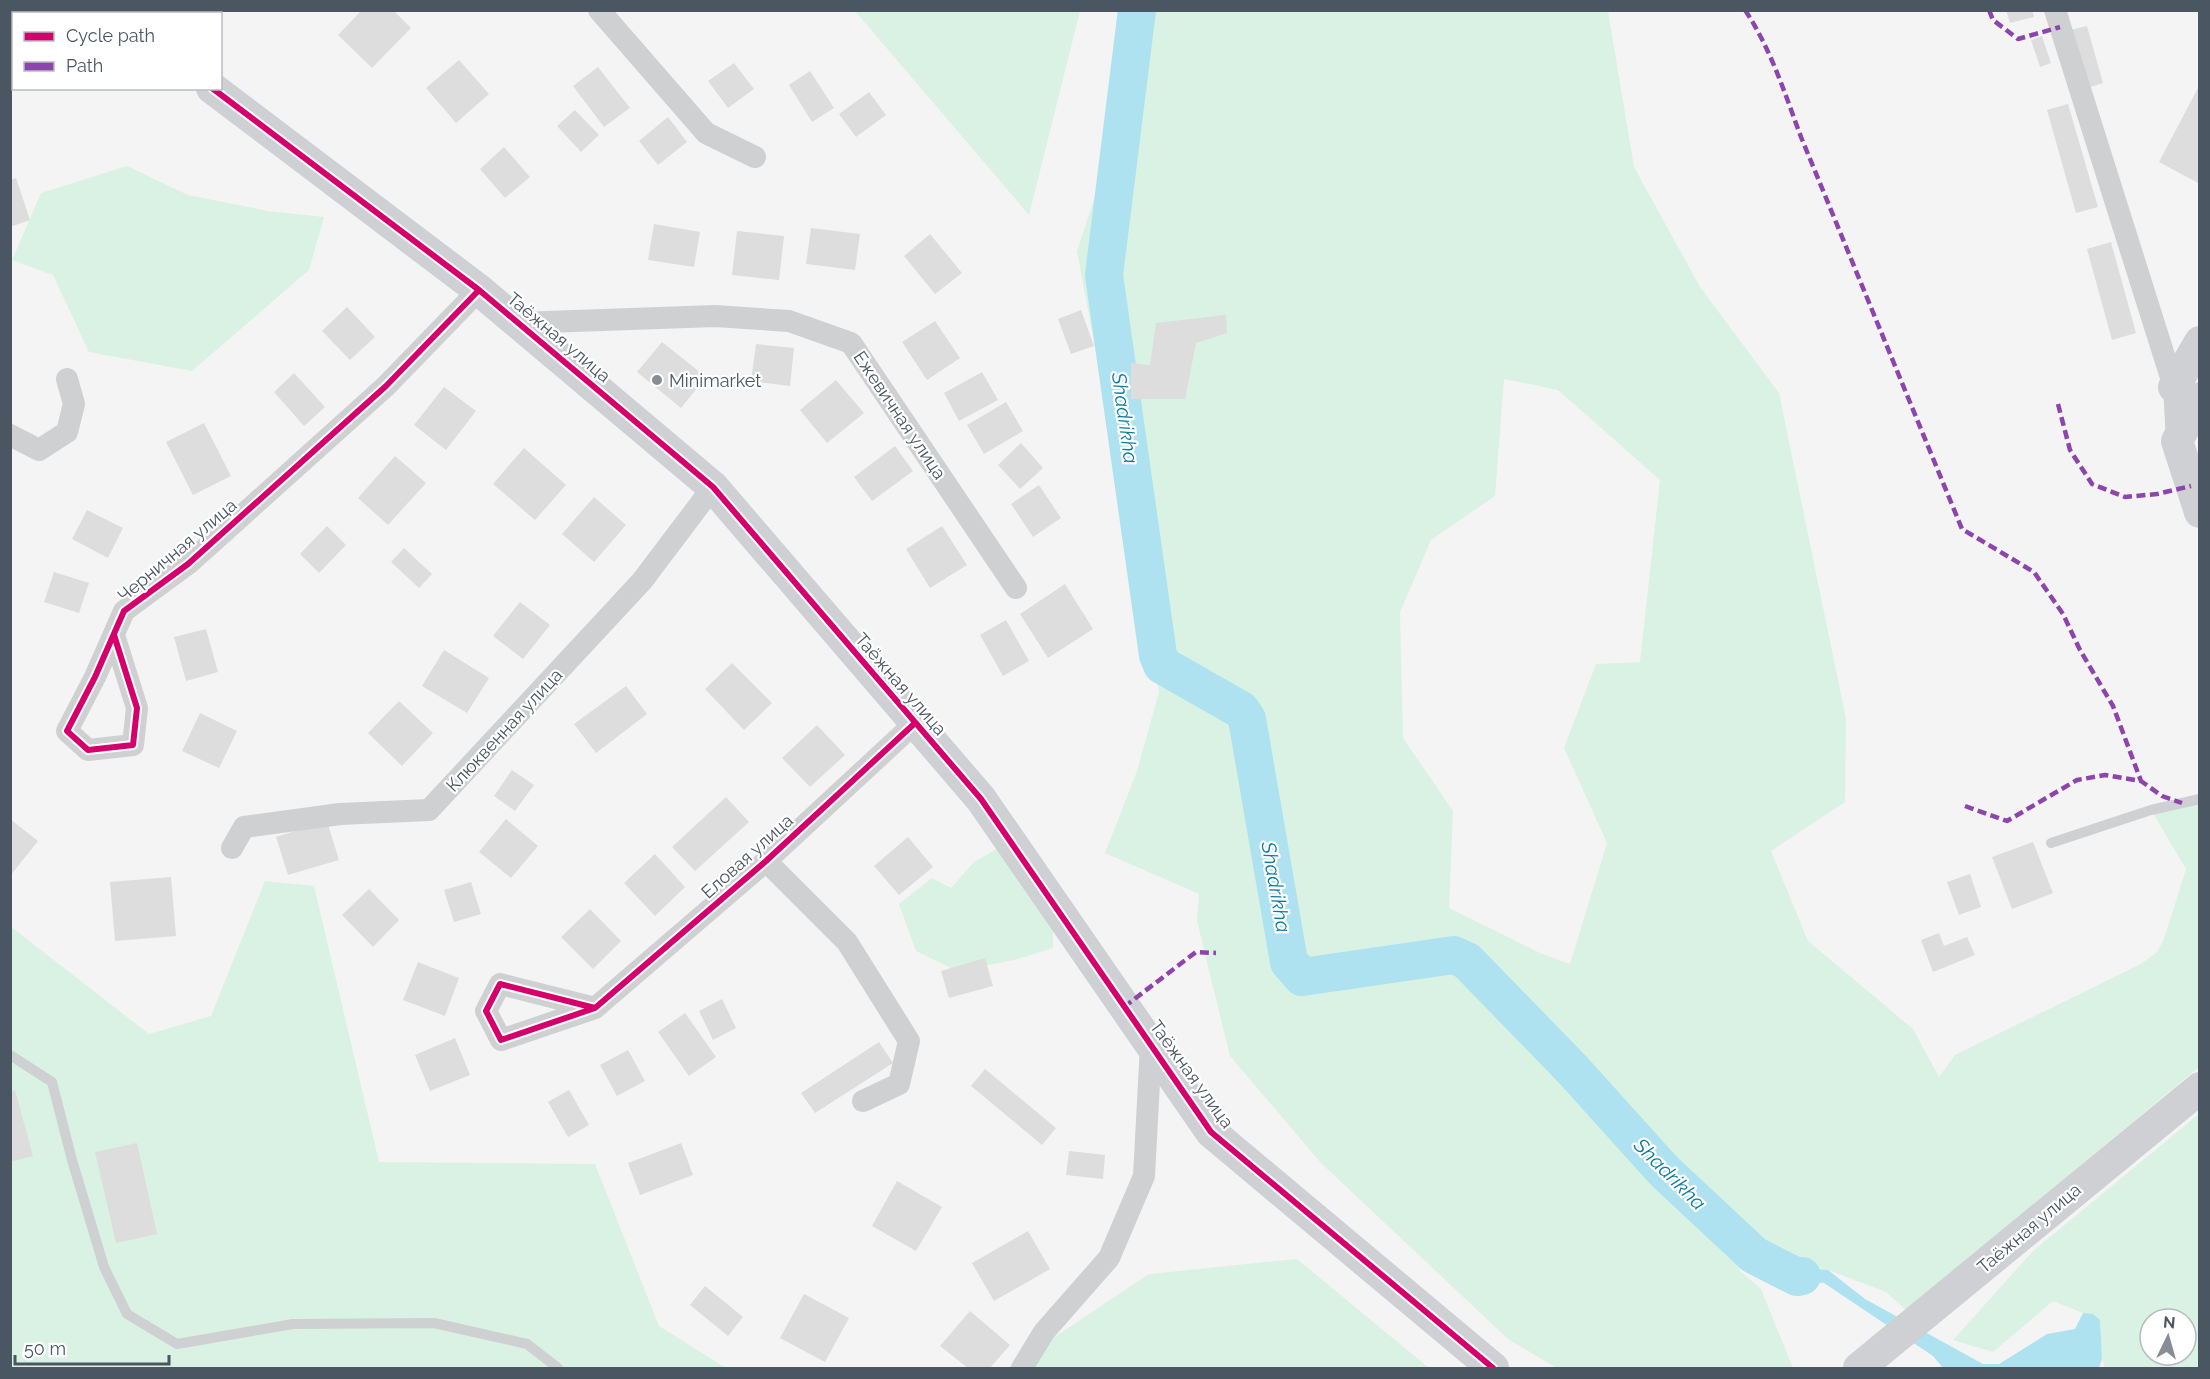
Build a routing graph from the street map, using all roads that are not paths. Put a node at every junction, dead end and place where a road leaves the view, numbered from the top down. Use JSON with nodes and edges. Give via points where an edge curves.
{"nodes":[{"id":1,"x":599,"y":10,"type":"edge"},
{"id":2,"x":2055,"y":10,"type":"edge"},
{"id":3,"x":215,"y":90,"type":"edge"},
{"id":4,"x":755,"y":157,"type":"dead end"},
{"id":5,"x":479,"y":290,"type":"junction"},
{"id":6,"x":518,"y":323,"type":"junction"},
{"id":7,"x":2199,"y":342,"type":"edge"},
{"id":8,"x":67,"y":379,"type":"dead end"},
{"id":9,"x":2186,"y":393,"type":"edge"},
{"id":10,"x":10,"y":435,"type":"edge"},
{"id":11,"x":713,"y":487,"type":"junction"},
{"id":12,"x":2199,"y":512,"type":"edge"},
{"id":13,"x":1016,"y":588,"type":"dead end"},
{"id":14,"x":114,"y":635,"type":"dead end"},
{"id":15,"x":915,"y":723,"type":"junction"},
{"id":16,"x":2199,"y":799,"type":"edge"},
{"id":17,"x":2051,"y":843,"type":"dead end"},
{"id":18,"x":232,"y":849,"type":"dead end"},
{"id":19,"x":766,"y":861,"type":"junction"},
{"id":20,"x":595,"y":1008,"type":"dead end"},
{"id":21,"x":1151,"y":1045,"type":"junction"},
{"id":22,"x":10,"y":1055,"type":"edge"},
{"id":23,"x":2199,"y":1088,"type":"edge"},
{"id":24,"x":863,"y":1101,"type":"dead end"},
{"id":25,"x":1862,"y":1366,"type":"edge"},
{"id":26,"x":558,"y":1368,"type":"edge"},
{"id":27,"x":1022,"y":1368,"type":"edge"},
{"id":28,"x":1493,"y":1368,"type":"edge"}],
"edges":[{"from":1,"to":4,"type":"street","via":[[706,133]]},
{"from":2,"to":9,"type":"street"},
{"from":3,"to":5,"type":"street","name":"Таёжная улица"},
{"from":5,"to":6,"type":"street","name":"Таёжная улица"},
{"from":5,"to":14,"type":"street","name":"Черничная улица","via":[[386,386],[188,564],[124,611],[67,731],[88,750],[133,745],[137,708]]},
{"from":6,"to":11,"type":"street","name":"Таёжная улица"},
{"from":6,"to":13,"type":"street","name":"Ежевичная улица","via":[[715,316],[789,321],[851,343]]},
{"from":7,"to":9,"type":"street"},
{"from":8,"to":10,"type":"street","via":[[74,404],[67,432],[39,450]]},
{"from":9,"to":12,"type":"street","via":[[2177,441]]},
{"from":11,"to":15,"type":"street","name":"Таёжная улица"},
{"from":11,"to":18,"type":"street","name":"Клюквенная улица","via":[[642,581],[429,810],[340,814],[244,827]]},
{"from":15,"to":19,"type":"street","name":"Еловая улица"},
{"from":15,"to":21,"type":"street","name":"Таёжная улица","via":[[981,799]]},
{"from":16,"to":17,"type":"lane","via":[[2151,810]]},
{"from":19,"to":20,"type":"street","name":"Еловая улица"},
{"from":19,"to":24,"type":"street","via":[[847,942],[909,1041],[899,1084]]},
{"from":21,"to":27,"type":"street","via":[[1144,1176],[1109,1258],[1044,1332]]},
{"from":21,"to":28,"type":"street","name":"Таёжная улица","via":[[1211,1132]]},
{"from":22,"to":26,"type":"lane","via":[[52,1082],[104,1267],[127,1314],[177,1344],[293,1324],[434,1323],[527,1344]]},
{"from":23,"to":25,"type":"street","name":"Таёжная улица"}]}
